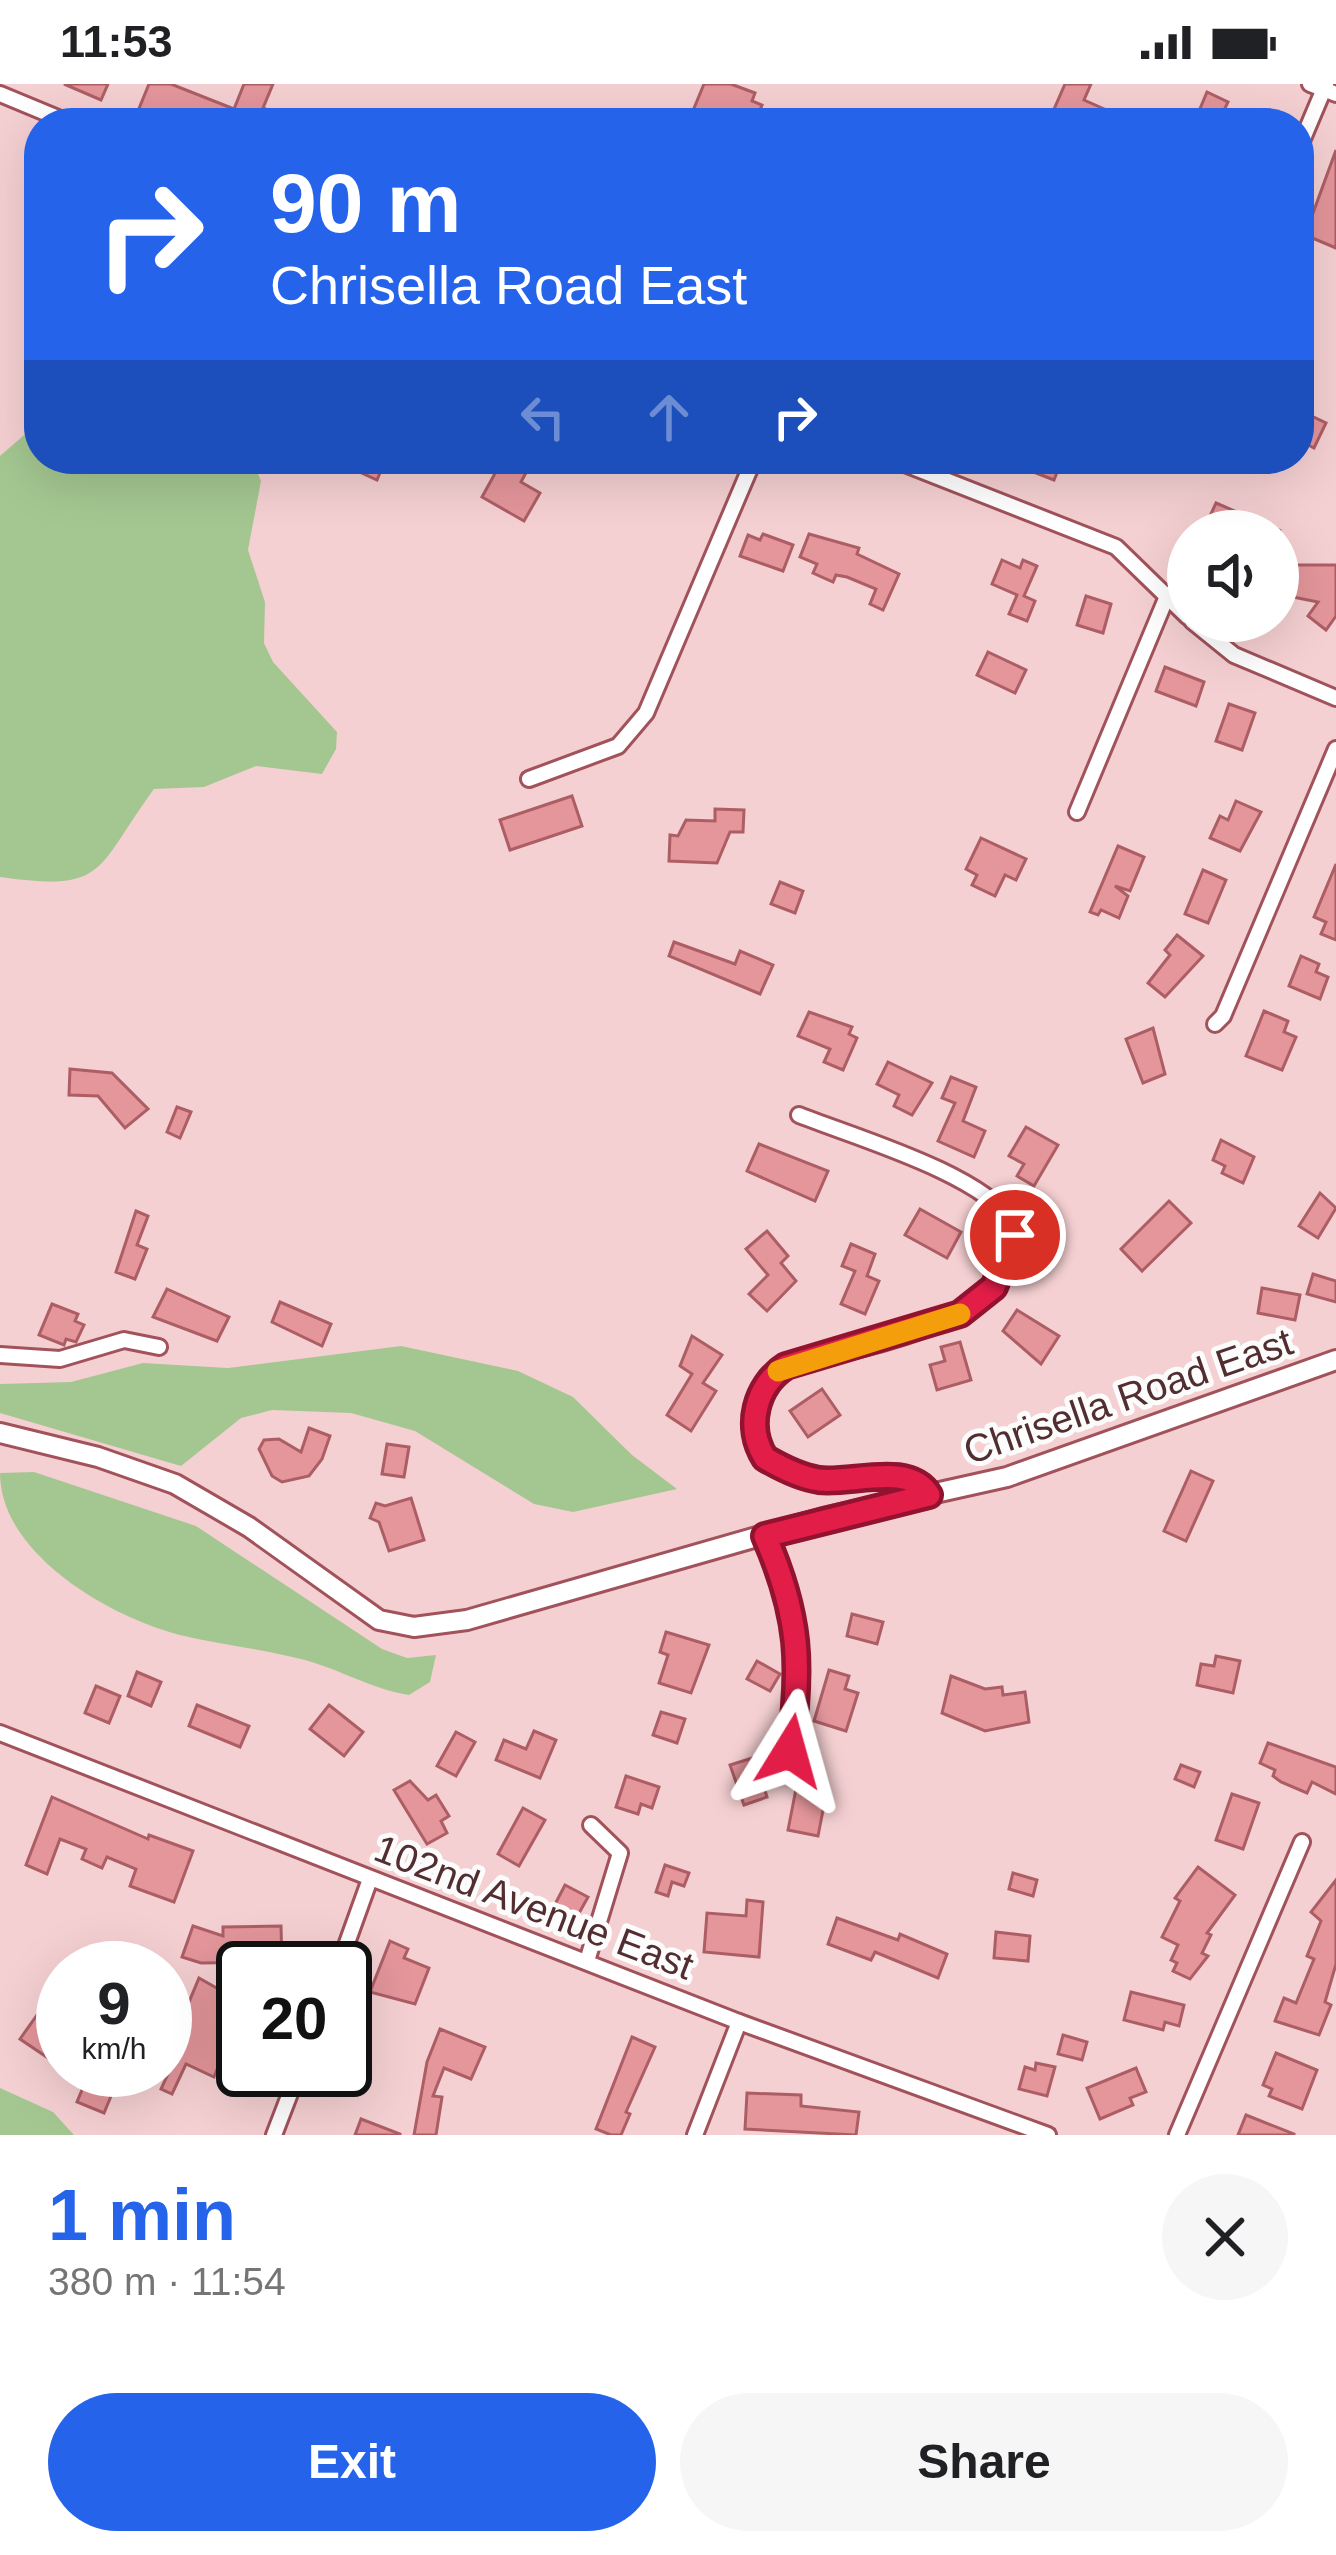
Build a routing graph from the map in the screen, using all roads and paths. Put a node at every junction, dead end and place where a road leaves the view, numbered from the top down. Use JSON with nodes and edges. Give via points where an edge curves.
{"nodes":[{"id":1,"x":0,"y":94,"type":"edge"},
{"id":2,"x":34,"y":108,"type":"edge"},
{"id":3,"x":748,"y":474,"type":"edge"},
{"id":4,"x":930,"y":474,"type":"edge"},
{"id":5,"x":1167,"y":593,"type":"edge"},
{"id":6,"x":1167,"y":596,"type":"edge"},
{"id":7,"x":1218,"y":642,"type":"edge"},
{"id":8,"x":1336,"y":698,"type":"edge"},
{"id":9,"x":1336,"y":749,"type":"edge"},
{"id":10,"x":529,"y":779,"type":"dead end"},
{"id":11,"x":1077,"y":812,"type":"dead end"},
{"id":12,"x":1215,"y":1024,"type":"dead end"},
{"id":13,"x":799,"y":1115,"type":"dead end"},
{"id":14,"x":159,"y":1347,"type":"dead end"},
{"id":15,"x":0,"y":1355,"type":"edge"},
{"id":16,"x":1336,"y":1360,"type":"edge"},
{"id":17,"x":0,"y":1433,"type":"edge"},
{"id":18,"x":929,"y":1495,"type":"junction"},
{"id":19,"x":765,"y":1536,"type":"junction"},
{"id":20,"x":0,"y":1733,"type":"edge"},
{"id":21,"x":790,"y":1751,"type":"dead end"},
{"id":22,"x":591,"y":1825,"type":"dead end"},
{"id":23,"x":1301,"y":1842,"type":"dead end"},
{"id":24,"x":370,"y":1880,"type":"junction"},
{"id":25,"x":348,"y":1941,"type":"edge"},
{"id":26,"x":587,"y":1961,"type":"junction"},
{"id":27,"x":739,"y":2022,"type":"junction"},
{"id":28,"x":289,"y":2097,"type":"edge"},
{"id":29,"x":274,"y":2135,"type":"edge"},
{"id":30,"x":695,"y":2135,"type":"edge"},
{"id":31,"x":1048,"y":2135,"type":"edge"},
{"id":32,"x":1177,"y":2135,"type":"edge"}],
"edges":[{"from":1,"to":2,"type":"street"},
{"from":3,"to":10,"type":"street","via":[[646,713],[618,746]]},
{"from":4,"to":5,"type":"street","via":[[1116,547]]},
{"from":6,"to":11,"type":"street"},
{"from":7,"to":8,"type":"street"},
{"from":9,"to":12,"type":"street"},
{"from":13,"to":18,"type":"street","via":[[968,1186],[996,1201],[1013,1223],[1012,1250],[988,1296],[935,1324],[786,1366],[768,1378],[758,1402],[756,1439],[765,1458],[819,1480],[903,1476]]},
{"from":14,"to":15,"type":"street","via":[[124,1340],[60,1359]]},
{"from":16,"to":18,"type":"street","name":"Chrisella Road East","via":[[1007,1478]]},
{"from":17,"to":19,"type":"street","name":"Chrisella Road East","via":[[175,1484],[346,1600],[403,1627],[509,1609]]},
{"from":18,"to":19,"type":"street","name":"Chrisella Road East"},
{"from":19,"to":21,"type":"lane","via":[[800,1658]]},
{"from":20,"to":24,"type":"street","name":"102nd Avenue East"},
{"from":22,"to":26,"type":"street","via":[[620,1853]]},
{"from":23,"to":32,"type":"street"},
{"from":24,"to":25,"type":"street"},
{"from":24,"to":26,"type":"street","name":"102nd Avenue East"},
{"from":26,"to":27,"type":"street","name":"102nd Avenue East"},
{"from":27,"to":30,"type":"street"},
{"from":27,"to":31,"type":"street","name":"102nd Avenue East"},
{"from":28,"to":29,"type":"street"}]}
